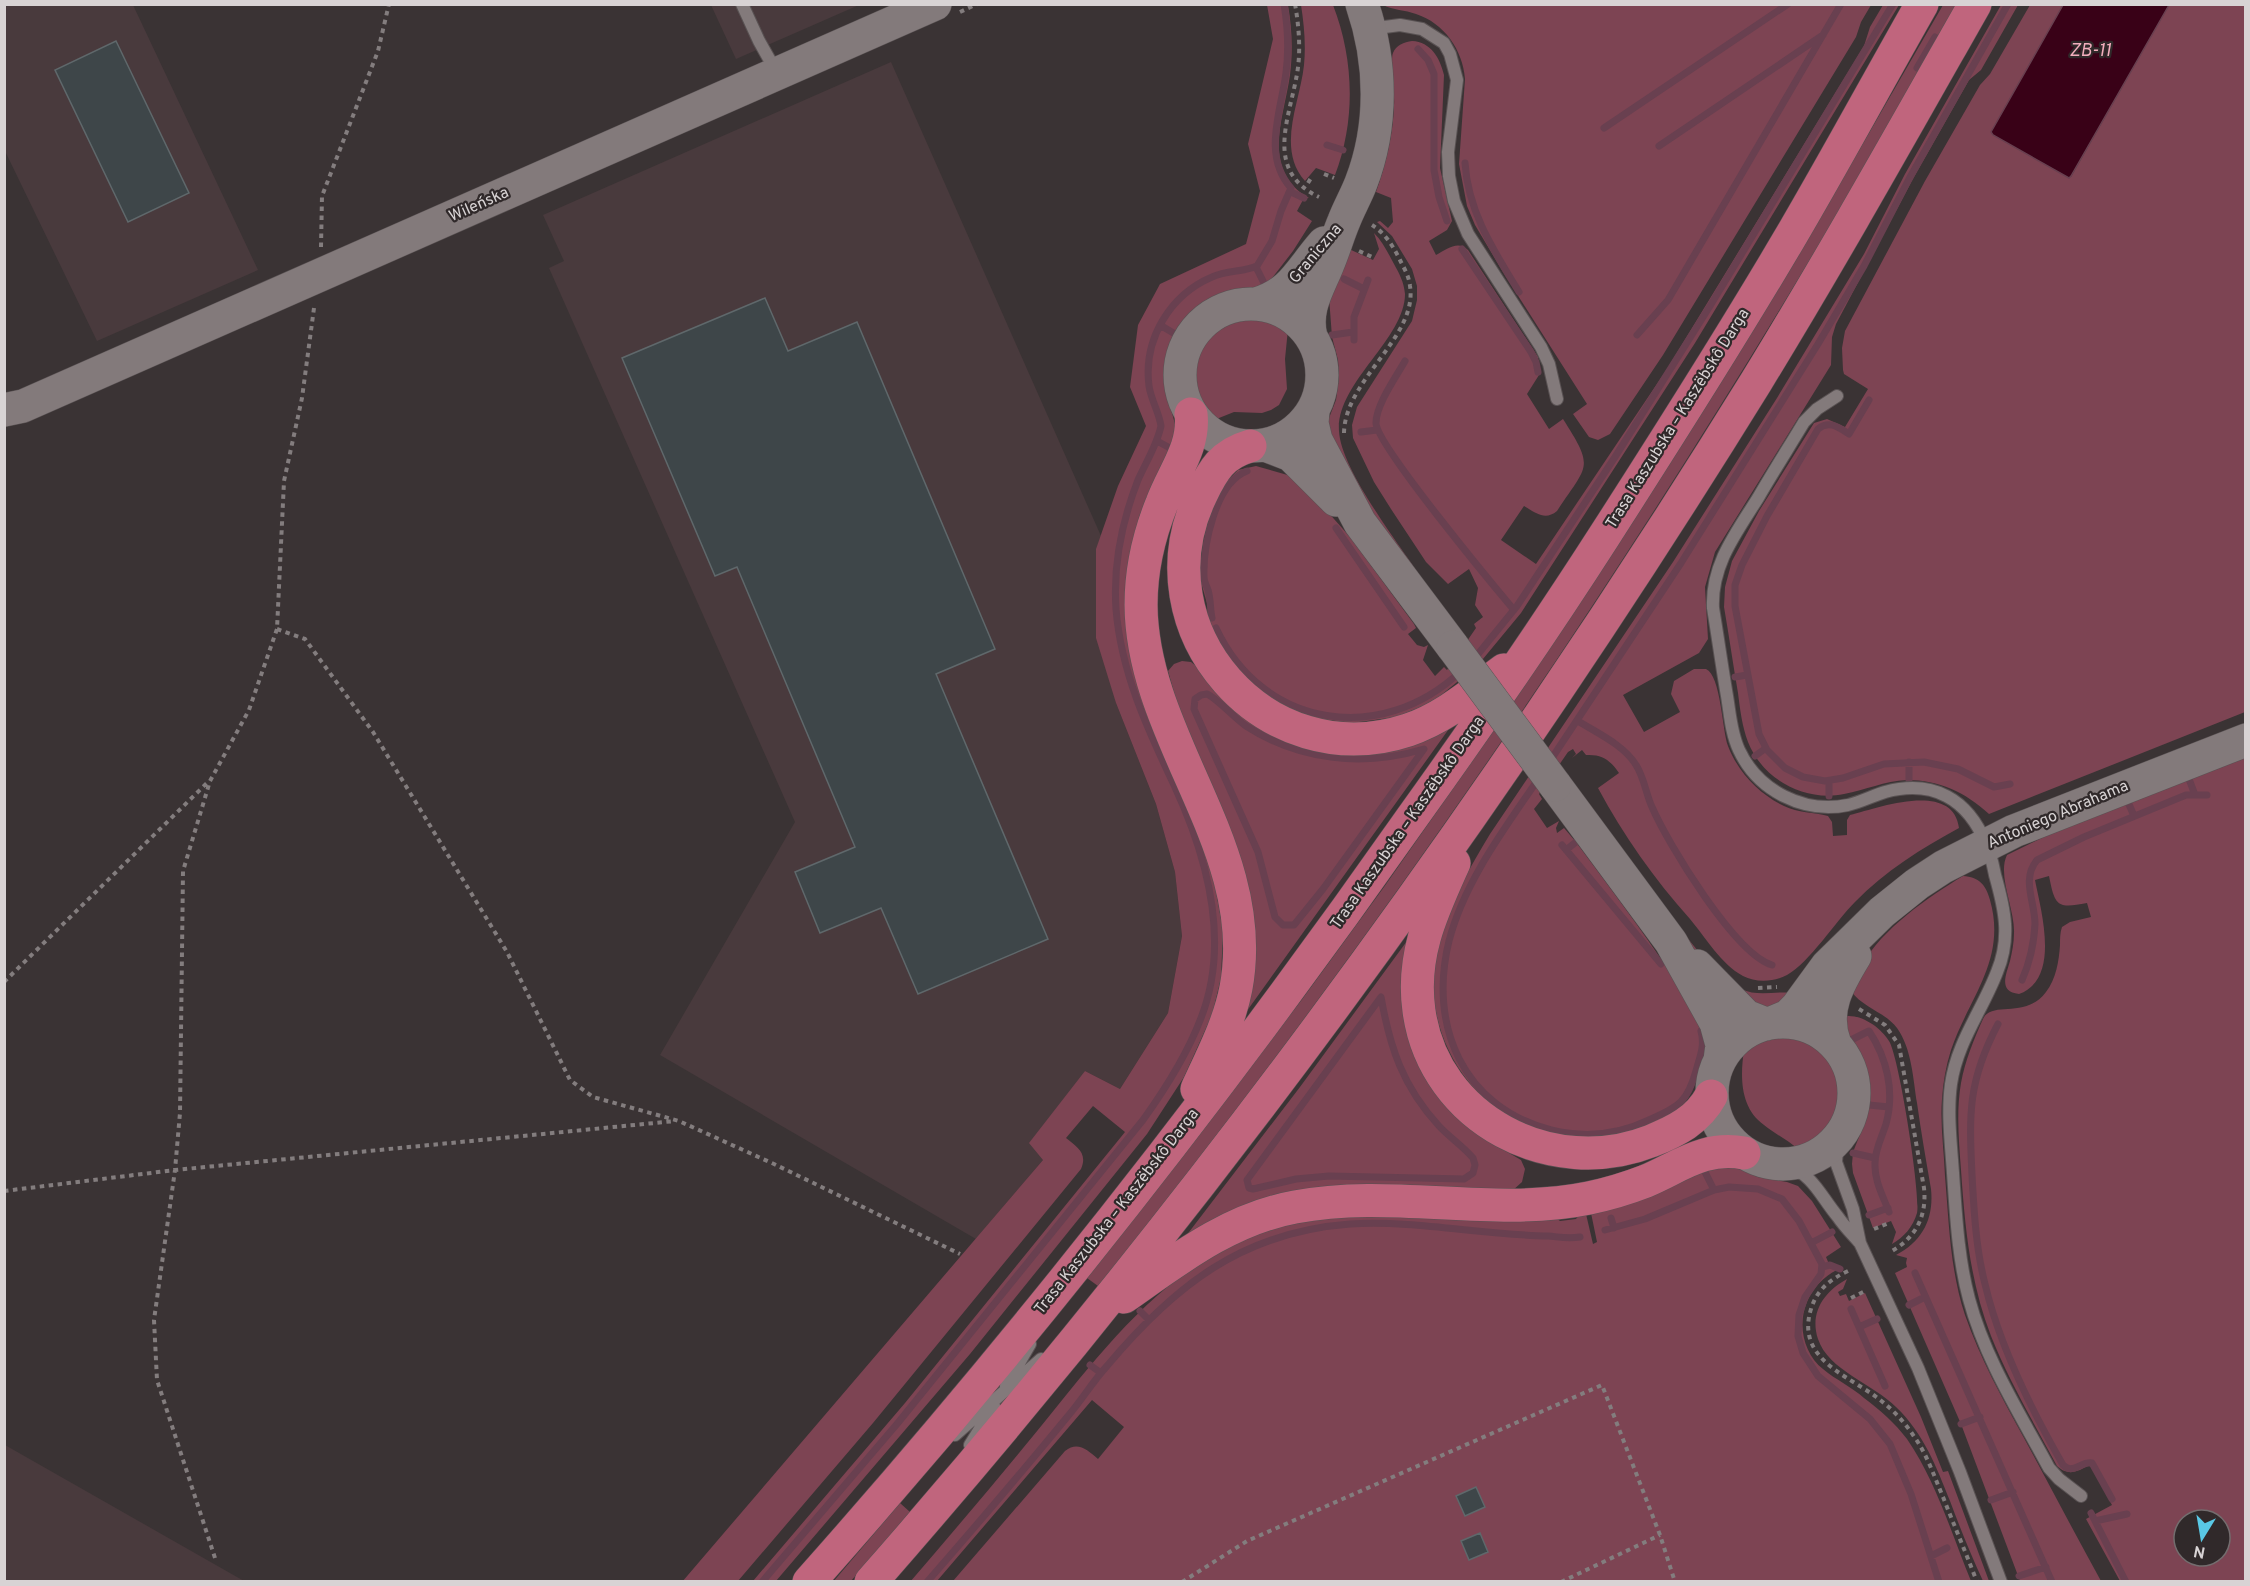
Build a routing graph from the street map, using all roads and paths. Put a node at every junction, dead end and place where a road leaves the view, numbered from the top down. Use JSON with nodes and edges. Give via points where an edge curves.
{"nodes":[{"id":1,"x":389,"y":4,"type":"edge"},
{"id":2,"x":742,"y":4,"type":"edge"},
{"id":3,"x":935,"y":4,"type":"edge"},
{"id":4,"x":1295,"y":4,"type":"edge"},
{"id":5,"x":1922,"y":4,"type":"edge"},
{"id":6,"x":1975,"y":4,"type":"edge"},
{"id":7,"x":1366,"y":17,"type":"edge"},
{"id":8,"x":778,"y":74,"type":"junction"},
{"id":9,"x":1324,"y":174,"type":"dead end"},
{"id":10,"x":1311,"y":178,"type":"dead end"},
{"id":11,"x":1335,"y":178,"type":"dead end"},
{"id":12,"x":1308,"y":183,"type":"dead end"},
{"id":13,"x":1319,"y":197,"type":"dead end"},
{"id":14,"x":1358,"y":222,"type":"junction"},
{"id":15,"x":320,"y":275,"type":"junction"},
{"id":16,"x":1256,"y":303,"type":"junction"},
{"id":17,"x":314,"y":307,"type":"dead end"},
{"id":18,"x":1311,"y":337,"type":"junction"},
{"id":19,"x":1837,"y":396,"type":"dead end"},
{"id":20,"x":1557,"y":399,"type":"dead end"},
{"id":21,"x":11,"y":412,"type":"edge"},
{"id":22,"x":1312,"y":412,"type":"junction"},
{"id":23,"x":1191,"y":414,"type":"junction"},
{"id":24,"x":1346,"y":441,"type":"dead end"},
{"id":25,"x":1258,"y":446,"type":"junction"},
{"id":26,"x":1360,"y":523,"type":"junction"},
{"id":27,"x":277,"y":629,"type":"junction"},
{"id":28,"x":1527,"y":652,"type":"junction"},
{"id":29,"x":2246,"y":740,"type":"edge"},
{"id":30,"x":210,"y":781,"type":"junction"},
{"id":31,"x":1480,"y":800,"type":"junction"},
{"id":32,"x":1987,"y":844,"type":"junction"},
{"id":33,"x":1882,"y":912,"type":"junction"},
{"id":34,"x":1671,"y":942,"type":"junction"},
{"id":35,"x":4,"y":982,"type":"edge"},
{"id":36,"x":1770,"y":1023,"type":"junction"},
{"id":37,"x":1835,"y":1044,"type":"junction"},
{"id":38,"x":1720,"y":1060,"type":"junction"},
{"id":39,"x":1711,"y":1096,"type":"junction"},
{"id":40,"x":679,"y":1121,"type":"junction"},
{"id":41,"x":1838,"y":1139,"type":"junction"},
{"id":42,"x":1173,"y":1141,"type":"junction"},
{"id":43,"x":1744,"y":1152,"type":"junction"},
{"id":44,"x":1786,"y":1164,"type":"junction"},
{"id":45,"x":176,"y":1170,"type":"junction"},
{"id":46,"x":4,"y":1191,"type":"edge"},
{"id":47,"x":1889,"y":1223,"type":"dead end"},
{"id":48,"x":1873,"y":1229,"type":"dead end"},
{"id":49,"x":1860,"y":1243,"type":"junction"},
{"id":50,"x":960,"y":1254,"type":"dead end"},
{"id":51,"x":1075,"y":1268,"type":"junction"},
{"id":52,"x":1848,"y":1271,"type":"dead end"},
{"id":53,"x":1865,"y":1291,"type":"dead end"},
{"id":54,"x":1851,"y":1298,"type":"dead end"},
{"id":55,"x":1102,"y":1308,"type":"junction"},
{"id":56,"x":1000,"y":1396,"type":"junction"},
{"id":57,"x":888,"y":1493,"type":"junction"},
{"id":58,"x":2081,"y":1496,"type":"dead end"},
{"id":59,"x":923,"y":1523,"type":"junction"},
{"id":60,"x":1660,"y":1535,"type":"junction"},
{"id":61,"x":215,"y":1558,"type":"dead end"},
{"id":62,"x":809,"y":1581,"type":"edge"},
{"id":63,"x":871,"y":1581,"type":"edge"},
{"id":64,"x":1182,"y":1581,"type":"edge"},
{"id":65,"x":1561,"y":1581,"type":"edge"},
{"id":66,"x":1675,"y":1581,"type":"edge"},
{"id":67,"x":1977,"y":1581,"type":"edge"},
{"id":68,"x":2001,"y":1581,"type":"edge"}],
"edges":[{"from":1,"to":15,"type":"path","via":[[378,51],[322,196]]},
{"from":2,"to":8,"type":"lane"},
{"from":3,"to":8,"type":"main road","name":"Wileńska"},
{"from":4,"to":13,"type":"path","via":[[1297,72],[1284,151],[1297,182]]},
{"from":5,"to":28,"type":"highway","name":"Trasa Kaszubska – Kaszëbskô Darga","via":[[1788,241],[1601,542]]},
{"from":6,"to":31,"type":"highway","via":[[1755,384],[1639,566]]},
{"from":7,"to":14,"type":"main road","name":"Graniczna","via":[[1377,80],[1374,133],[1361,184]]},
{"from":7,"to":20,"type":"lane","via":[[1422,29],[1444,43],[1450,54],[1457,80],[1448,152],[1454,201],[1468,234],[1541,347]]},
{"from":8,"to":15,"type":"main road","name":"Wileńska"},
{"from":9,"to":11,"type":"path"},
{"from":10,"to":12,"type":"path"},
{"from":14,"to":16,"type":"main road","name":"Graniczna","via":[[1287,289]]},
{"from":14,"to":18,"type":"main road","name":"Graniczna","via":[[1328,264],[1311,302]]},
{"from":14,"to":24,"type":"path","via":[[1389,241],[1411,287],[1411,302],[1401,325],[1348,409],[1344,424]]},
{"from":15,"to":21,"type":"main road","name":"Wileńska"},
{"from":16,"to":18,"type":"main road","via":[[1297,320]]},
{"from":16,"to":23,"type":"main road","via":[[1213,314],[1191,335],[1184,348],[1179,378]]},
{"from":17,"to":27,"type":"path","via":[[302,398],[284,481]]},
{"from":18,"to":22,"type":"main road","via":[[1323,371]]},
{"from":19,"to":32,"type":"lane","via":[[1804,422],[1728,546],[1716,575],[1713,608],[1734,738],[1754,774],[1785,798],[1825,807],[1852,804],[1895,790],[1917,788],[1938,792],[1968,812]]},
{"from":22,"to":25,"type":"main road","via":[[1294,432]]},
{"from":22,"to":26,"type":"main road","via":[[1316,440]]},
{"from":23,"to":25,"type":"main road","via":[[1220,440]]},
{"from":23,"to":42,"type":"highway","via":[[1190,441],[1162,501],[1146,550],[1141,604],[1143,634],[1153,684],[1225,860],[1239,922],[1240,955],[1222,1036]]},
{"from":25,"to":26,"type":"main road","via":[[1291,455]]},
{"from":25,"to":28,"type":"highway","via":[[1237,450],[1226,457],[1209,478],[1198,501],[1184,556],[1190,618],[1217,670],[1237,693],[1289,727],[1318,736],[1350,740],[1382,737],[1435,719]]},
{"from":26,"to":34,"type":"main road","bridge":true},
{"from":27,"to":30,"type":"path","via":[[249,710]]},
{"from":27,"to":40,"type":"path","via":[[305,639],[373,732],[507,952],[570,1080],[593,1096]]},
{"from":28,"to":42,"type":"highway","name":"Trasa Kaszubska – Kaszëbskô Darga","via":[[1339,921]]},
{"from":29,"to":32,"type":"main road","name":"Antoniego Abrahama"},
{"from":30,"to":35,"type":"path"},
{"from":30,"to":45,"type":"path","via":[[183,871]]},
{"from":31,"to":39,"type":"highway","via":[[1428,921],[1418,980],[1419,1011],[1426,1041],[1457,1094],[1486,1123],[1512,1137],[1572,1154],[1635,1147],[1665,1135],[1694,1118]]},
{"from":31,"to":55,"type":"highway","via":[[1281,1077]]},
{"from":32,"to":33,"type":"main road","name":"Antoniego Abrahama","via":[[1926,878]]},
{"from":32,"to":58,"type":"lane","via":[[2007,935],[1997,973],[1964,1039],[1951,1085],[1951,1137],[1963,1271],[1977,1325],[2002,1379],[2049,1468]]},
{"from":33,"to":36,"type":"main road","name":"Antoniego Abrahama","via":[[1827,966],[1788,1016]]},
{"from":33,"to":37,"type":"main road","name":"Antoniego Abrahama","via":[[1844,974],[1830,1006],[1829,1025]]},
{"from":34,"to":36,"type":"main road","via":[[1746,1016]]},
{"from":34,"to":38,"type":"main road","via":[[1716,1023],[1722,1045]]},
{"from":36,"to":37,"type":"main road","via":[[1804,1024]]},
{"from":36,"to":38,"type":"main road","via":[[1733,1041]]},
{"from":37,"to":41,"type":"main road","via":[[1848,1062],[1855,1091],[1850,1120]]},
{"from":38,"to":39,"type":"main road"},
{"from":39,"to":43,"type":"main road","via":[[1719,1125]]},
{"from":40,"to":45,"type":"path"},
{"from":40,"to":50,"type":"path"},
{"from":41,"to":44,"type":"main road","via":[[1815,1157]]},
{"from":41,"to":49,"type":"lane","via":[[1836,1162]]},
{"from":42,"to":51,"type":"highway","name":"Trasa Kaszubska – Kaszëbskô Darga"},
{"from":43,"to":44,"type":"main road","via":[[1764,1162]]},
{"from":43,"to":55,"type":"highway","via":[[1710,1152],[1644,1181],[1589,1197],[1544,1204],[1364,1201],[1294,1207],[1248,1221],[1205,1241]]},
{"from":44,"to":49,"type":"lane","via":[[1815,1183]]},
{"from":45,"to":46,"type":"path"},
{"from":45,"to":61,"type":"path","via":[[154,1320],[157,1380]]},
{"from":47,"to":48,"type":"path"},
{"from":49,"to":68,"type":"lane","via":[[1918,1368]]},
{"from":51,"to":56,"type":"lane"},
{"from":51,"to":57,"type":"highway","name":"Trasa Kaszubska – Kaszëbskô Darga"},
{"from":52,"to":67,"type":"path","via":[[1828,1283],[1813,1303],[1809,1322],[1815,1349],[1826,1364],[1885,1404],[1914,1436]]},
{"from":53,"to":54,"type":"path"},
{"from":55,"to":56,"type":"lane"},
{"from":55,"to":59,"type":"highway"},
{"from":56,"to":57,"type":"lane"},
{"from":56,"to":59,"type":"lane"},
{"from":57,"to":62,"type":"highway","name":"Trasa Kaszubska – Kaszëbskô Darga"},
{"from":59,"to":63,"type":"highway"},
{"from":60,"to":64,"type":"path","via":[[1602,1385],[1247,1541]]},
{"from":60,"to":65,"type":"path"},
{"from":60,"to":66,"type":"path"}]}
